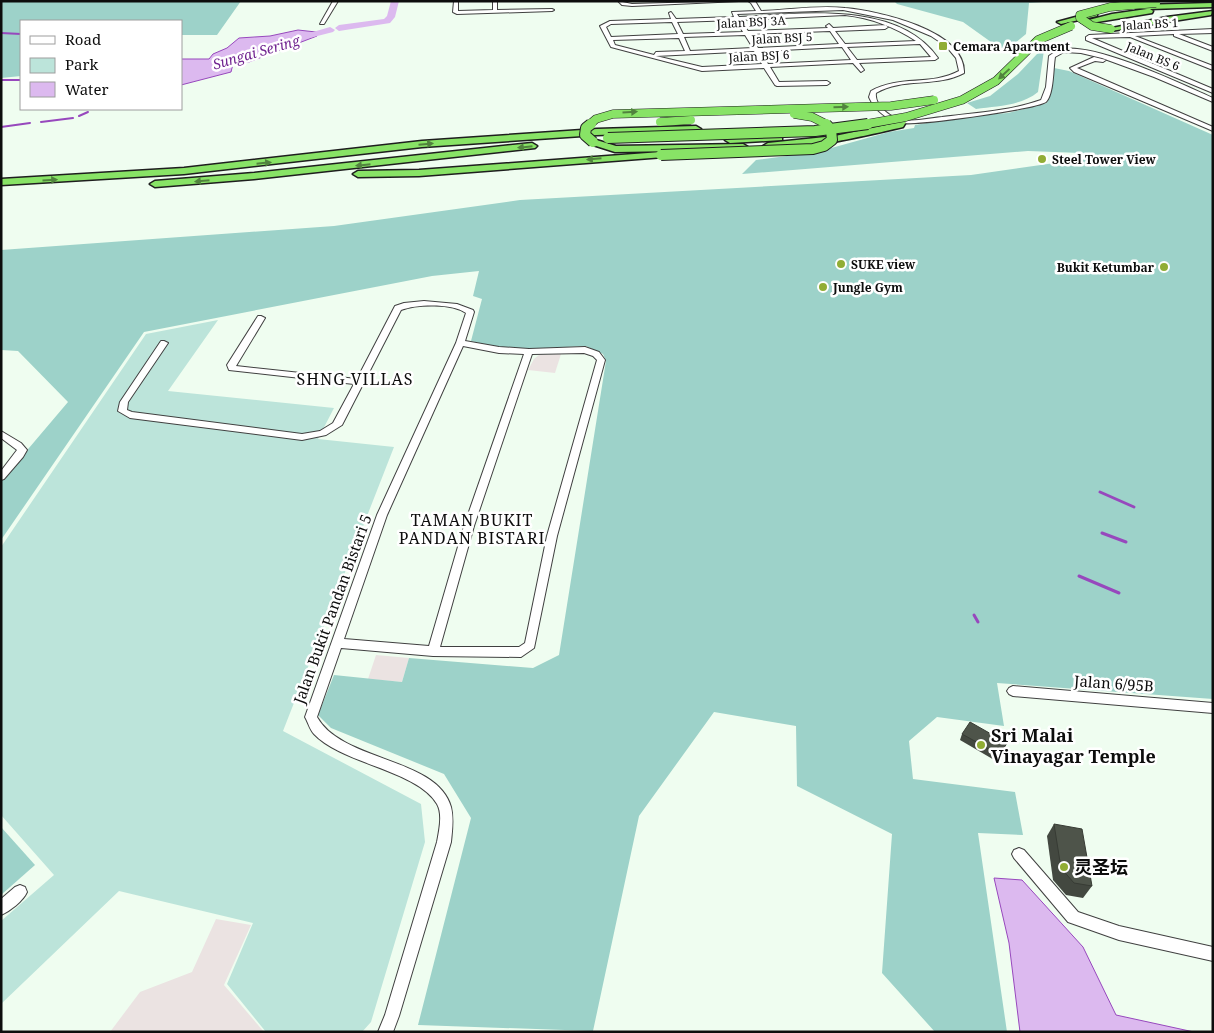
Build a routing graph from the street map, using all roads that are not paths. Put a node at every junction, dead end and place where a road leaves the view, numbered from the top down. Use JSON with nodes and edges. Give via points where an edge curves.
{"nodes":[{"id":1,"x":336,"y":1,"type":"edge"},
{"id":2,"x":456,"y":1,"type":"edge"},
{"id":3,"x":495,"y":1,"type":"edge"},
{"id":4,"x":536,"y":1,"type":"edge"},
{"id":5,"x":620,"y":1,"type":"edge"},
{"id":6,"x":738,"y":1,"type":"edge"},
{"id":7,"x":1197,"y":1,"type":"edge"},
{"id":8,"x":662,"y":2,"type":"edge"},
{"id":9,"x":701,"y":2,"type":"edge"},
{"id":10,"x":752,"y":2,"type":"edge"},
{"id":11,"x":1213,"y":4,"type":"edge"},
{"id":12,"x":1213,"y":9,"type":"edge"},
{"id":13,"x":552,"y":10,"type":"dead end"},
{"id":14,"x":536,"y":11,"type":"junction"},
{"id":15,"x":495,"y":12,"type":"junction"},
{"id":16,"x":759,"y":12,"type":"junction"},
{"id":17,"x":671,"y":13,"type":"dead end"},
{"id":18,"x":1213,"y":13,"type":"edge"},
{"id":19,"x":820,"y":15,"type":"junction"},
{"id":20,"x":735,"y":16,"type":"junction"},
{"id":21,"x":674,"y":21,"type":"junction"},
{"id":22,"x":322,"y":23,"type":"dead end"},
{"id":23,"x":893,"y":26,"type":"junction"},
{"id":24,"x":832,"y":29,"type":"junction"},
{"id":25,"x":1213,"y":31,"type":"edge"},
{"id":26,"x":745,"y":33,"type":"junction"},
{"id":27,"x":1171,"y":33,"type":"junction"},
{"id":28,"x":1030,"y":34,"type":"dead end"},
{"id":29,"x":1128,"y":35,"type":"junction"},
{"id":30,"x":681,"y":36,"type":"junction"},
{"id":31,"x":1089,"y":37,"type":"joint"},
{"id":32,"x":609,"y":39,"type":"junction"},
{"id":33,"x":921,"y":42,"type":"junction"},
{"id":34,"x":843,"y":46,"type":"junction"},
{"id":35,"x":1213,"y":49,"type":"edge"},
{"id":36,"x":755,"y":50,"type":"junction"},
{"id":37,"x":688,"y":52,"type":"junction"},
{"id":38,"x":645,"y":54,"type":"junction"},
{"id":39,"x":855,"y":62,"type":"junction"},
{"id":40,"x":766,"y":66,"type":"junction"},
{"id":41,"x":996,"y":67,"type":"dead end"},
{"id":42,"x":1213,"y":68,"type":"edge"},
{"id":43,"x":861,"y":70,"type":"dead end"},
{"id":44,"x":828,"y":83,"type":"dead end"},
{"id":45,"x":1213,"y":91,"type":"edge"},
{"id":46,"x":952,"y":95,"type":"junction"},
{"id":47,"x":1213,"y":96,"type":"edge"},
{"id":48,"x":1213,"y":100,"type":"edge"},
{"id":49,"x":1213,"y":106,"type":"edge"},
{"id":50,"x":896,"y":125,"type":"junction"},
{"id":51,"x":1213,"y":129,"type":"edge"},
{"id":52,"x":598,"y":132,"type":"junction"},
{"id":53,"x":623,"y":137,"type":"junction"},
{"id":54,"x":254,"y":176,"type":"junction"},
{"id":55,"x":1,"y":182,"type":"edge"},
{"id":56,"x":1,"y":190,"type":"edge"},
{"id":57,"x":261,"y":318,"type":"dead end"},
{"id":58,"x":164,"y":342,"type":"dead end"},
{"id":59,"x":460,"y":344,"type":"junction"},
{"id":60,"x":528,"y":352,"type":"junction"},
{"id":61,"x":358,"y":382,"type":"junction"},
{"id":62,"x":1,"y":434,"type":"edge"},
{"id":63,"x":1,"y":477,"type":"edge"},
{"id":64,"x":337,"y":643,"type":"junction"},
{"id":65,"x":433,"y":651,"type":"junction"},
{"id":66,"x":1014,"y":691,"type":"dead end"},
{"id":67,"x":1213,"y":708,"type":"edge"},
{"id":68,"x":1019,"y":854,"type":"dead end"},
{"id":69,"x":20,"y":892,"type":"dead end"},
{"id":70,"x":1,"y":908,"type":"edge"},
{"id":71,"x":1213,"y":954,"type":"edge"},
{"id":72,"x":385,"y":1032,"type":"edge"}],
"edges":[{"from":1,"to":22,"type":"street"},
{"from":2,"to":15,"type":"street","via":[[457,14]]},
{"from":3,"to":15,"type":"street"},
{"from":4,"to":14,"type":"street"},
{"from":5,"to":8,"type":"street","via":[[632,5]]},
{"from":6,"to":9,"type":"street"},
{"from":7,"to":18,"type":"highway","bridge":true,"via":[[1110,7],[1080,18],[1111,29]]},
{"from":8,"to":9,"type":"street"},
{"from":10,"to":16,"type":"street"},
{"from":11,"to":28,"type":"highway","via":[[1122,9],[1061,22]]},
{"from":12,"to":53,"type":"highway","one_way":true,"bridge":true,"via":[[1132,13],[1071,26],[1038,40],[982,91],[906,117],[816,131]]},
{"from":13,"to":14,"type":"street"},
{"from":14,"to":15,"type":"street"},
{"from":16,"to":20,"type":"street"},
{"from":16,"to":50,"type":"street","via":[[855,10],[916,26],[941,39],[957,56],[962,72],[941,81],[883,86],[873,92],[876,106]]},
{"from":17,"to":21,"type":"street"},
{"from":19,"to":20,"type":"street"},
{"from":19,"to":23,"type":"street","via":[[853,14]]},
{"from":19,"to":24,"type":"street"},
{"from":20,"to":21,"type":"street"},
{"from":20,"to":26,"type":"street"},
{"from":21,"to":30,"type":"street"},
{"from":21,"to":32,"type":"street","via":[[605,24]]},
{"from":23,"to":24,"type":"street","name":"Jalan BSJ 3A"},
{"from":23,"to":33,"type":"street"},
{"from":24,"to":26,"type":"street","name":"Jalan BSJ 3A"},
{"from":24,"to":34,"type":"street"},
{"from":25,"to":27,"type":"street","name":"Jalan BS 1"},
{"from":26,"to":30,"type":"street","name":"Jalan BSJ 3A"},
{"from":26,"to":36,"type":"street"},
{"from":27,"to":29,"type":"street","name":"Jalan BS 1"},
{"from":27,"to":35,"type":"street"},
{"from":29,"to":31,"type":"street","name":"Jalan BS 1"},
{"from":29,"to":42,"type":"street"},
{"from":30,"to":32,"type":"street","name":"Jalan BSJ 3A"},
{"from":30,"to":37,"type":"street"},
{"from":31,"to":45,"type":"street","name":"Jalan BS 6","via":[[1089,40]]},
{"from":32,"to":38,"type":"street","name":"Jalan BSJ 6","via":[[613,46]]},
{"from":33,"to":34,"type":"street","name":"Jalan BSJ 5"},
{"from":33,"to":39,"type":"street","name":"Jalan BSJ 6","via":[[935,58]]},
{"from":34,"to":36,"type":"street","name":"Jalan BSJ 5"},
{"from":34,"to":39,"type":"street"},
{"from":36,"to":37,"type":"street","name":"Jalan BSJ 5"},
{"from":36,"to":40,"type":"street"},
{"from":37,"to":38,"type":"street","name":"Jalan BSJ 5"},
{"from":38,"to":40,"type":"street","name":"Jalan BSJ 6","via":[[702,69]]},
{"from":39,"to":40,"type":"street","name":"Jalan BSJ 6"},
{"from":39,"to":43,"type":"street"},
{"from":40,"to":44,"type":"street","via":[[778,84]]},
{"from":41,"to":46,"type":"highway","via":[[970,87]]},
{"from":50,"to":46,"type":"highway","one_way":true,"bridge":true,"via":[[819,142],[716,148],[615,148],[593,142],[585,135],[590,123],[613,114],[891,106]]},
{"from":46,"to":52,"type":"highway","bridge":true,"via":[[878,116],[812,125]]},
{"from":47,"to":50,"type":"street","via":[[1107,54],[1083,48],[1062,48],[1046,55],[1041,98],[999,109]]},
{"from":48,"to":50,"type":"street","via":[[1099,54],[1082,50],[1060,51],[1052,56],[1048,93],[1041,102],[1003,111]]},
{"from":49,"to":51,"type":"street","via":[[1106,61],[1094,59],[1073,66],[1076,71]]},
{"from":50,"to":53,"type":"highway","bridge":true,"via":[[821,136],[760,140]]},
{"from":52,"to":54,"type":"highway","one_way":true,"bridge":true,"via":[[631,124],[798,114],[826,122],[833,139],[830,144],[812,149],[661,155],[419,173]]},
{"from":55,"to":52,"type":"highway","one_way":true,"via":[[184,171],[422,144]]},
{"from":53,"to":54,"type":"highway","one_way":true,"bridge":true},
{"from":54,"to":56,"type":"highway","one_way":true},
{"from":57,"to":61,"type":"street","via":[[232,368]]},
{"from":58,"to":61,"type":"street","via":[[124,402],[122,411],[130,415],[302,437],[323,433],[337,425]]},
{"from":59,"to":60,"type":"street"},
{"from":59,"to":61,"type":"street","name":"Jalan Bukit Pandan Bistari 5","via":[[469,310],[455,305],[407,304],[394,312]]},
{"from":59,"to":64,"type":"street","name":"Jalan Bukit Pandan Bistari 5","via":[[382,515]]},
{"from":60,"to":65,"type":"street","via":[[469,526]]},
{"from":60,"to":65,"type":"street","via":[[585,350],[601,360],[552,536],[530,645],[521,652]]},
{"from":62,"to":63,"type":"street","via":[[22,450]]},
{"from":64,"to":65,"type":"street"},
{"from":64,"to":72,"type":"street","name":"Jalan Bukit Pandan Bistari 5","via":[[312,711],[314,727],[329,739],[429,786],[445,810],[444,842]]},
{"from":66,"to":67,"type":"street","name":"Jalan 6/95B"},
{"from":68,"to":71,"type":"street","via":[[1074,917],[1119,932]]},
{"from":69,"to":70,"type":"street"}]}
